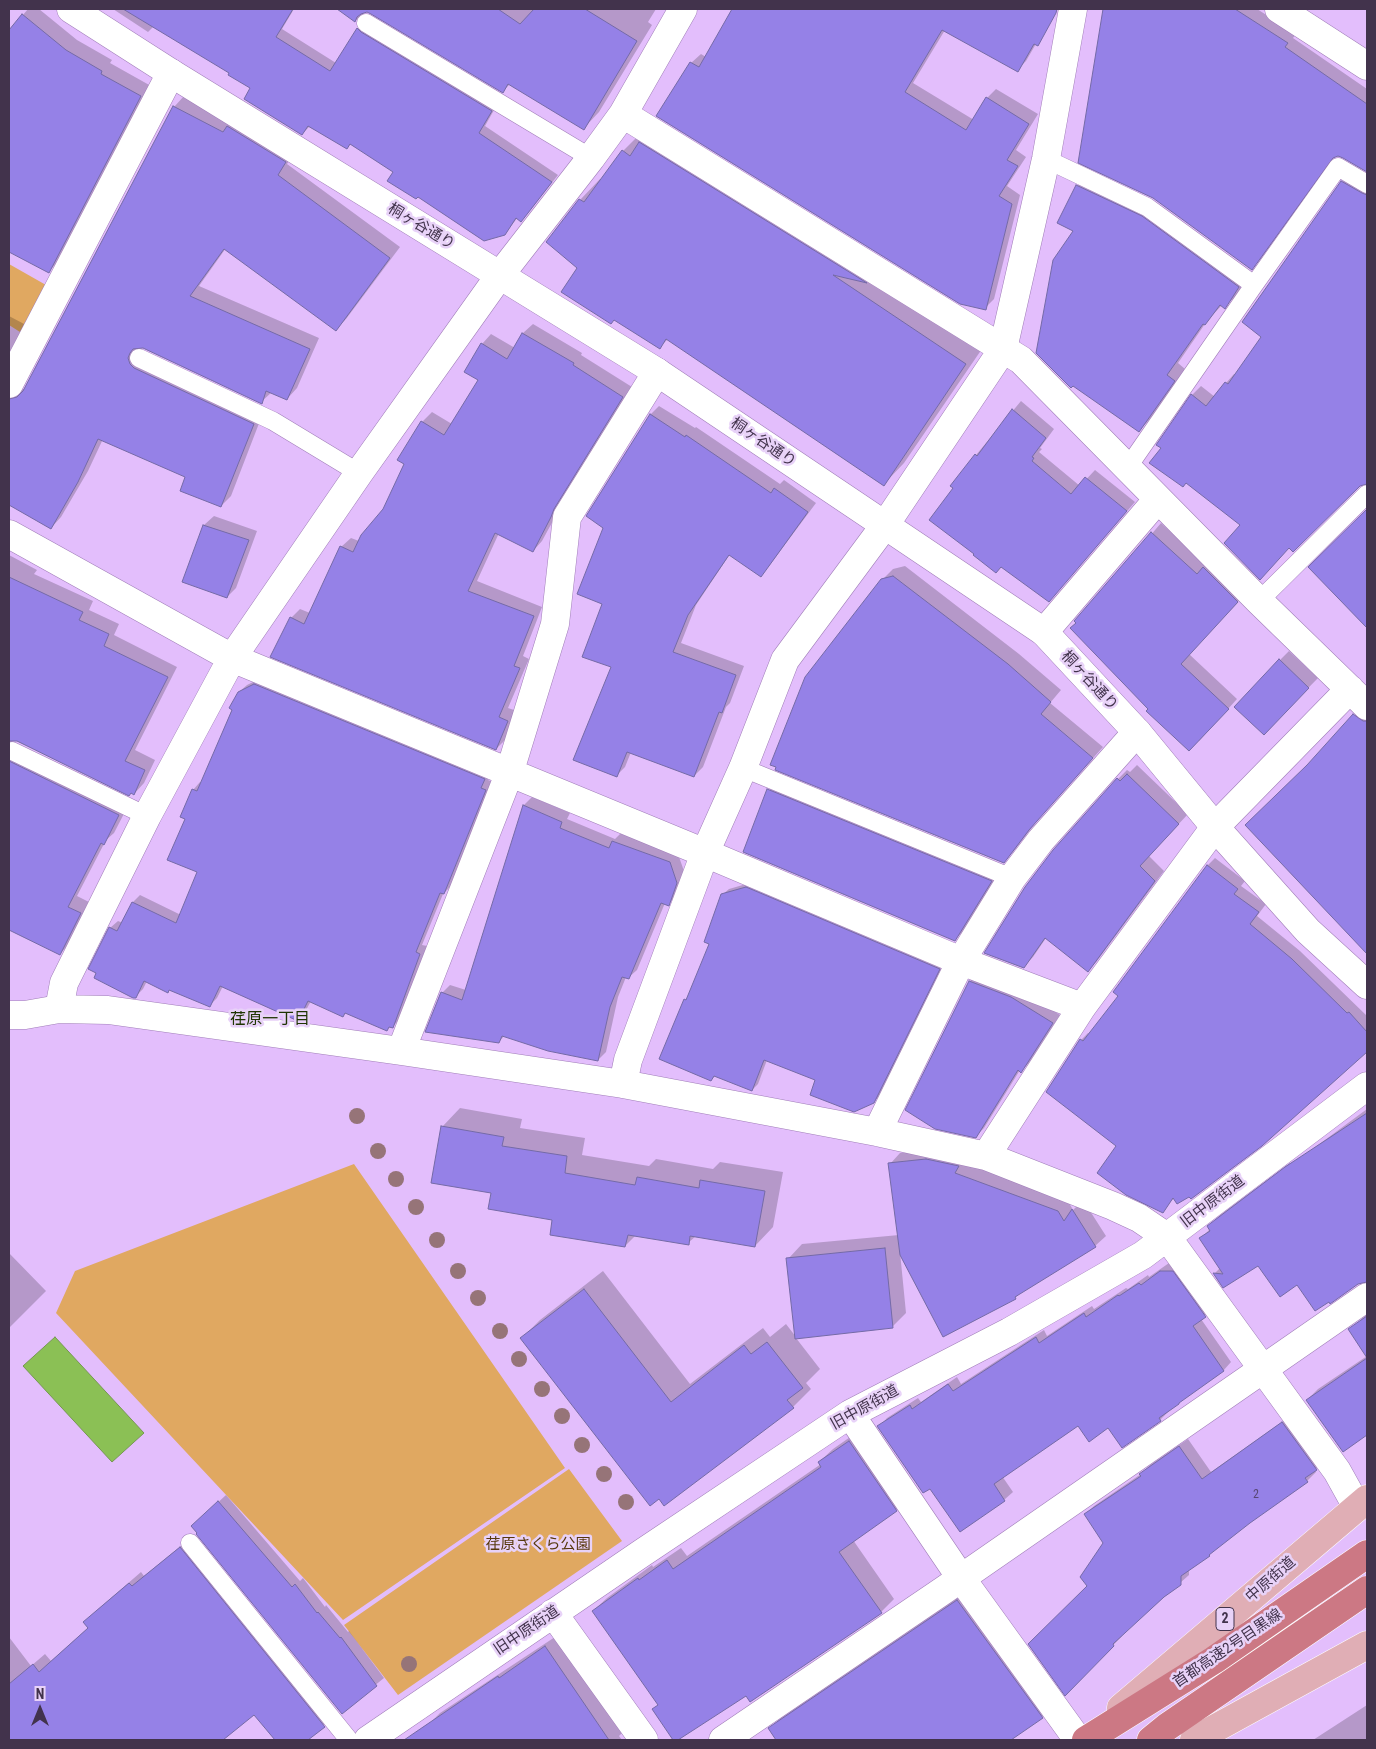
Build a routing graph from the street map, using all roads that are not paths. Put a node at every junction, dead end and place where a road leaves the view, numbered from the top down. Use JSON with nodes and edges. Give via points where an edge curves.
{"nodes":[{"id":1,"x":71,"y":9,"type":"edge"},
{"id":2,"x":683,"y":9,"type":"edge"},
{"id":3,"x":1072,"y":9,"type":"edge"},
{"id":4,"x":1278,"y":9,"type":"edge"},
{"id":5,"x":366,"y":22,"type":"dead end"},
{"id":6,"x":1367,"y":66,"type":"edge"},
{"id":7,"x":171,"y":73,"type":"junction"},
{"id":8,"x":622,"y":114,"type":"junction"},
{"id":9,"x":591,"y":158,"type":"junction"},
{"id":10,"x":1046,"y":159,"type":"junction"},
{"id":11,"x":1367,"y":184,"type":"edge"},
{"id":12,"x":500,"y":275,"type":"junction"},
{"id":13,"x":1254,"y":284,"type":"junction"},
{"id":14,"x":1003,"y":349,"type":"junction"},
{"id":15,"x":139,"y":358,"type":"dead end"},
{"id":16,"x":657,"y":372,"type":"junction"},
{"id":17,"x":9,"y":384,"type":"edge"},
{"id":18,"x":1128,"y":467,"type":"junction"},
{"id":19,"x":359,"y":473,"type":"junction"},
{"id":20,"x":1367,"y":494,"type":"edge"},
{"id":21,"x":1158,"y":499,"type":"junction"},
{"id":22,"x":885,"y":525,"type":"junction"},
{"id":23,"x":9,"y":534,"type":"edge"},
{"id":24,"x":1259,"y":601,"type":"junction"},
{"id":25,"x":1044,"y":632,"type":"junction"},
{"id":26,"x":232,"y":658,"type":"junction"},
{"id":27,"x":1359,"y":697,"type":"edge"},
{"id":28,"x":1138,"y":732,"type":"junction"},
{"id":29,"x":12,"y":752,"type":"dead end"},
{"id":30,"x":743,"y":768,"type":"junction"},
{"id":31,"x":509,"y":774,"type":"junction"},
{"id":32,"x":147,"y":816,"type":"junction"},
{"id":33,"x":1216,"y":827,"type":"junction"},
{"id":34,"x":705,"y":853,"type":"junction"},
{"id":35,"x":1012,"y":878,"type":"junction"},
{"id":36,"x":961,"y":962,"type":"junction"},
{"id":37,"x":1367,"y":985,"type":"edge"},
{"id":38,"x":1082,"y":1007,"type":"junction"},
{"id":39,"x":59,"y":1009,"type":"junction"},
{"id":40,"x":9,"y":1015,"type":"edge"},
{"id":41,"x":401,"y":1051,"type":"junction"},
{"id":42,"x":623,"y":1084,"type":"junction"},
{"id":43,"x":1367,"y":1086,"type":"edge"},
{"id":44,"x":877,"y":1132,"type":"junction"},
{"id":45,"x":986,"y":1156,"type":"junction"},
{"id":46,"x":1167,"y":1237,"type":"junction"},
{"id":47,"x":1367,"y":1297,"type":"edge"},
{"id":48,"x":1262,"y":1370,"type":"junction"},
{"id":49,"x":850,"y":1414,"type":"junction"},
{"id":50,"x":1362,"y":1503,"type":"edge"},
{"id":51,"x":190,"y":1543,"type":"dead end"},
{"id":52,"x":1367,"y":1554,"type":"edge"},
{"id":53,"x":961,"y":1578,"type":"junction"},
{"id":54,"x":1367,"y":1590,"type":"edge"},
{"id":55,"x":553,"y":1613,"type":"junction"},
{"id":56,"x":1364,"y":1652,"type":"edge"},
{"id":57,"x":376,"y":1738,"type":"edge"},
{"id":58,"x":349,"y":1740,"type":"edge"},
{"id":59,"x":644,"y":1740,"type":"edge"},
{"id":60,"x":723,"y":1740,"type":"edge"},
{"id":61,"x":1078,"y":1740,"type":"edge"},
{"id":62,"x":1085,"y":1740,"type":"edge"},
{"id":63,"x":1151,"y":1740,"type":"edge"},
{"id":64,"x":1194,"y":1740,"type":"edge"}],
"edges":[{"from":1,"to":7,"type":"street","name":"桐ヶ谷通り"},
{"from":2,"to":8,"type":"street"},
{"from":3,"to":10,"type":"street"},
{"from":4,"to":6,"type":"street"},
{"from":5,"to":9,"type":"lane"},
{"from":7,"to":12,"type":"street","name":"桐ヶ谷通り"},
{"from":7,"to":17,"type":"street"},
{"from":8,"to":9,"type":"street"},
{"from":8,"to":14,"type":"street"},
{"from":9,"to":12,"type":"street"},
{"from":10,"to":13,"type":"lane","via":[[1148,207]]},
{"from":10,"to":14,"type":"street"},
{"from":11,"to":13,"type":"lane","via":[[1338,167]]},
{"from":12,"to":16,"type":"street","name":"桐ヶ谷通り"},
{"from":12,"to":19,"type":"street"},
{"from":13,"to":18,"type":"lane"},
{"from":14,"to":18,"type":"street","via":[[1021,360]]},
{"from":14,"to":22,"type":"street"},
{"from":15,"to":19,"type":"lane","via":[[273,421]]},
{"from":16,"to":22,"type":"street","name":"桐ヶ谷通り"},
{"from":16,"to":31,"type":"street","via":[[567,517],[555,624]]},
{"from":18,"to":21,"type":"street"},
{"from":19,"to":26,"type":"street"},
{"from":20,"to":24,"type":"lane"},
{"from":21,"to":24,"type":"street"},
{"from":21,"to":25,"type":"street"},
{"from":22,"to":25,"type":"street","name":"桐ヶ谷通り"},
{"from":22,"to":30,"type":"street","via":[[785,660]]},
{"from":23,"to":26,"type":"street"},
{"from":24,"to":27,"type":"street"},
{"from":25,"to":28,"type":"street","name":"桐ヶ谷通り"},
{"from":26,"to":31,"type":"street"},
{"from":26,"to":32,"type":"street"},
{"from":27,"to":33,"type":"street"},
{"from":28,"to":33,"type":"street","name":"桐ヶ谷通り"},
{"from":28,"to":35,"type":"street","via":[[1041,840]]},
{"from":29,"to":32,"type":"lane"},
{"from":30,"to":34,"type":"street"},
{"from":30,"to":35,"type":"lane"},
{"from":31,"to":34,"type":"street"},
{"from":31,"to":41,"type":"street"},
{"from":32,"to":39,"type":"street","via":[[64,983]]},
{"from":33,"to":37,"type":"street","name":"桐ヶ谷通り","via":[[1308,931]]},
{"from":33,"to":38,"type":"street"},
{"from":34,"to":36,"type":"street"},
{"from":34,"to":42,"type":"street","via":[[628,1060]]},
{"from":35,"to":36,"type":"street"},
{"from":36,"to":38,"type":"street"},
{"from":36,"to":44,"type":"street"},
{"from":38,"to":45,"type":"street"},
{"from":39,"to":40,"type":"street"},
{"from":39,"to":41,"type":"street","via":[[108,1010]]},
{"from":41,"to":42,"type":"street"},
{"from":42,"to":44,"type":"street"},
{"from":43,"to":46,"type":"street","name":"旧中原街道"},
{"from":44,"to":45,"type":"street"},
{"from":45,"to":46,"type":"street","via":[[1113,1206],[1139,1218]]},
{"from":46,"to":48,"type":"street"},
{"from":46,"to":49,"type":"street","name":"旧中原街道","via":[[1143,1255],[1009,1332]]},
{"from":47,"to":48,"type":"street"},
{"from":48,"to":50,"type":"street"},
{"from":48,"to":53,"type":"street"},
{"from":49,"to":53,"type":"street"},
{"from":49,"to":55,"type":"street","name":"旧中原街道"},
{"from":50,"to":62,"type":"main road","name":"中原街道","number":"2"},
{"from":51,"to":58,"type":"lane"},
{"from":52,"to":62,"type":"highway","name":"首都高速2号目黒線","number":"2","via":[[1214,1660]]},
{"from":53,"to":60,"type":"street"},
{"from":53,"to":61,"type":"street"},
{"from":54,"to":63,"type":"highway","name":"首都高速2号目黒線"},
{"from":55,"to":57,"type":"street","name":"旧中原街道"},
{"from":55,"to":59,"type":"street"},
{"from":56,"to":64,"type":"main road","via":[[1274,1695]]}]}
